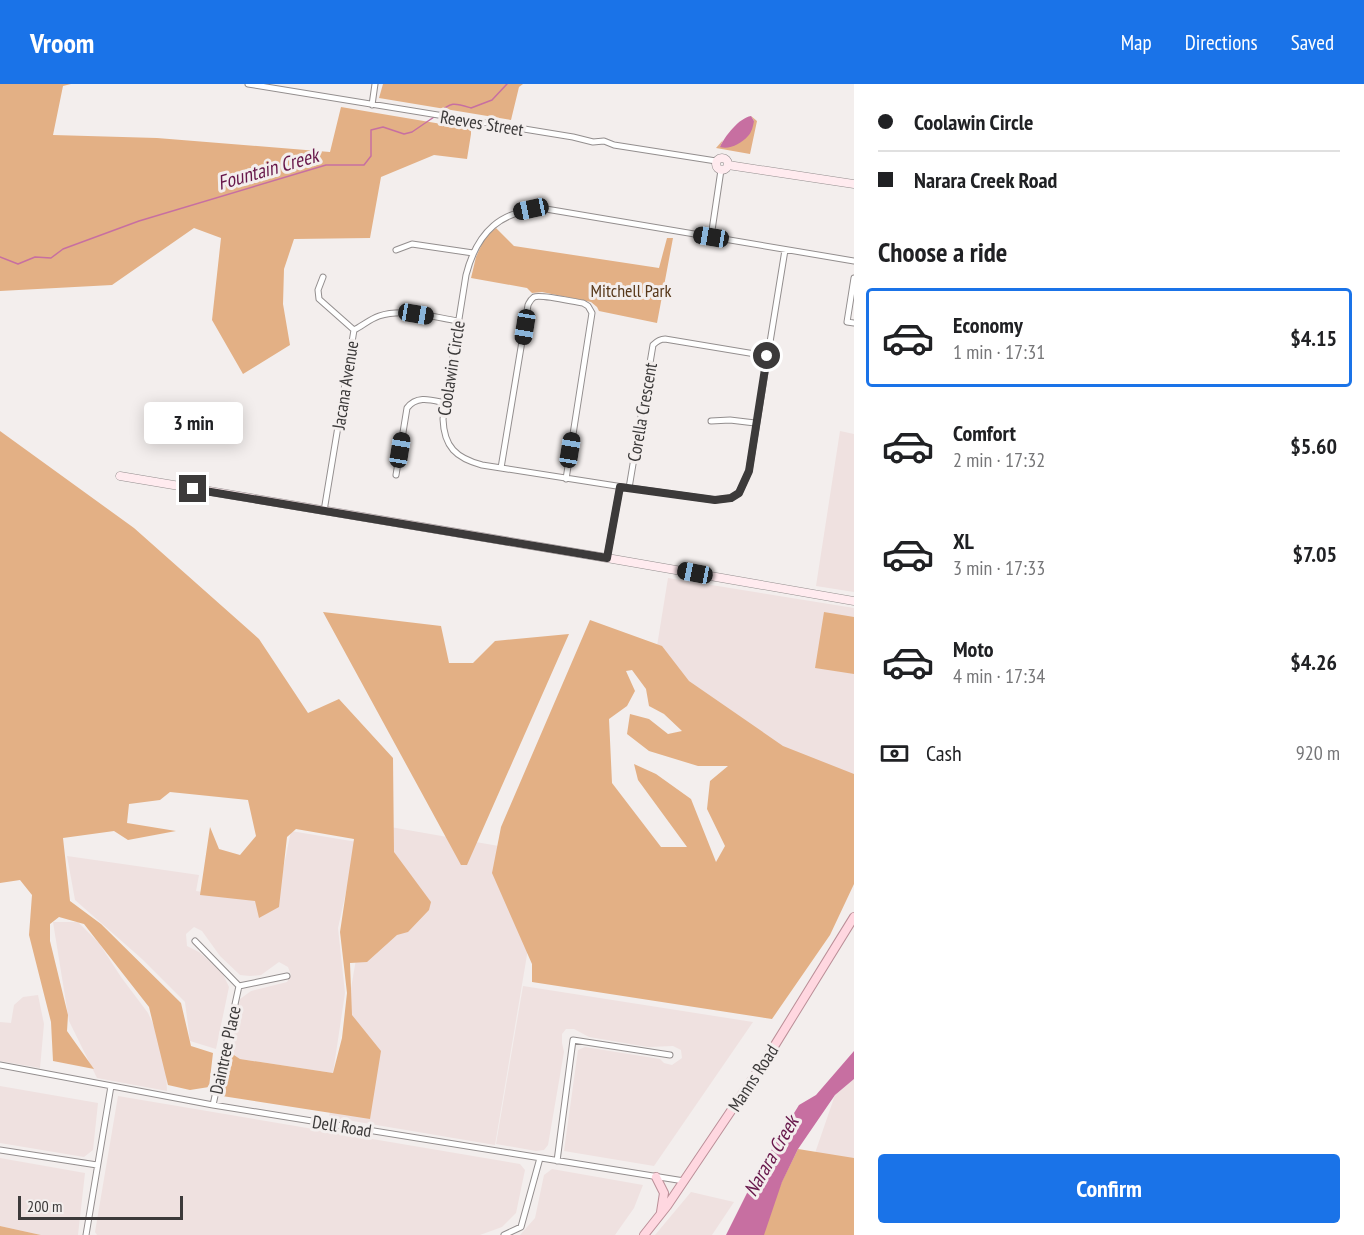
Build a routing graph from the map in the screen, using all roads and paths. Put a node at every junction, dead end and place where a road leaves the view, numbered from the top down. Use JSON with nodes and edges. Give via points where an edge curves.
{"nodes":[{"id":1,"x":248,"y":84,"type":"edge"},
{"id":2,"x":375,"y":84,"type":"edge"},
{"id":3,"x":372,"y":105,"type":"junction"},
{"id":4,"x":716,"y":161,"type":"junction"},
{"id":5,"x":728,"y":165,"type":"junction"},
{"id":6,"x":721,"y":170,"type":"junction"},
{"id":7,"x":854,"y":184,"type":"edge"},
{"id":8,"x":711,"y":237,"type":"junction"},
{"id":9,"x":396,"y":250,"type":"dead end"},
{"id":10,"x":785,"y":250,"type":"junction"},
{"id":11,"x":473,"y":253,"type":"junction"},
{"id":12,"x":854,"y":261,"type":"edge"},
{"id":13,"x":322,"y":277,"type":"dead end"},
{"id":14,"x":854,"y":278,"type":"edge"},
{"id":15,"x":458,"y":321,"type":"junction"},
{"id":16,"x":854,"y":323,"type":"edge"},
{"id":17,"x":354,"y":330,"type":"junction"},
{"id":18,"x":767,"y":356,"type":"junction"},
{"id":19,"x":445,"y":403,"type":"junction"},
{"id":20,"x":711,"y":421,"type":"dead end"},
{"id":21,"x":755,"y":423,"type":"junction"},
{"id":22,"x":501,"y":468,"type":"junction"},
{"id":23,"x":396,"y":475,"type":"dead end"},
{"id":24,"x":120,"y":476,"type":"dead end"},
{"id":25,"x":566,"y":479,"type":"junction"},
{"id":26,"x":620,"y":487,"type":"junction"},
{"id":27,"x":629,"y":488,"type":"junction"},
{"id":28,"x":324,"y":511,"type":"junction"},
{"id":29,"x":607,"y":558,"type":"junction"},
{"id":30,"x":854,"y":601,"type":"edge"},
{"id":31,"x":854,"y":917,"type":"edge"},
{"id":32,"x":195,"y":940,"type":"dead end"},
{"id":33,"x":287,"y":976,"type":"dead end"},
{"id":34,"x":239,"y":986,"type":"junction"},
{"id":35,"x":670,"y":1055,"type":"dead end"},
{"id":36,"x":0,"y":1065,"type":"edge"},
{"id":37,"x":111,"y":1086,"type":"junction"},
{"id":38,"x":213,"y":1105,"type":"junction"},
{"id":39,"x":0,"y":1150,"type":"edge"},
{"id":40,"x":540,"y":1158,"type":"junction"},
{"id":41,"x":557,"y":1161,"type":"junction"},
{"id":42,"x":97,"y":1165,"type":"junction"},
{"id":43,"x":656,"y":1177,"type":"junction"},
{"id":44,"x":684,"y":1181,"type":"junction"},
{"id":45,"x":660,"y":1216,"type":"junction"},
{"id":46,"x":86,"y":1235,"type":"edge"},
{"id":47,"x":504,"y":1235,"type":"edge"},
{"id":48,"x":644,"y":1235,"type":"edge"}],
"edges":[{"from":1,"to":3,"type":"street","name":"Reeves Street"},
{"from":2,"to":3,"type":"street"},
{"from":3,"to":4,"type":"street","name":"Reeves Street"},
{"from":4,"to":5,"type":"street","via":[[723,157]]},
{"from":4,"to":6,"type":"street"},
{"from":5,"to":6,"type":"street"},
{"from":5,"to":7,"type":"street"},
{"from":6,"to":8,"type":"street"},
{"from":8,"to":10,"type":"street","name":"Coolawin Circle"},
{"from":8,"to":11,"type":"street","name":"Coolawin Circle","via":[[531,209],[502,218],[484,235]]},
{"from":9,"to":11,"type":"street","via":[[412,243]]},
{"from":10,"to":12,"type":"street","name":"Coolawin Circle"},
{"from":10,"to":18,"type":"street","name":"Coolawin Circle"},
{"from":11,"to":15,"type":"street","name":"Coolawin Circle"},
{"from":13,"to":17,"type":"street","via":[[319,299]]},
{"from":14,"to":16,"type":"street","via":[[847,322]]},
{"from":15,"to":17,"type":"street","name":"Jacana Avenue","via":[[392,313]]},
{"from":15,"to":19,"type":"street","name":"Coolawin Circle"},
{"from":17,"to":28,"type":"street","name":"Jacana Avenue"},
{"from":18,"to":21,"type":"street","name":"Coolawin Circle"},
{"from":18,"to":27,"type":"street","name":"Corella Crescent","via":[[665,339],[656,342]]},
{"from":19,"to":22,"type":"street","name":"Coolawin Circle","via":[[443,428],[454,452],[471,462]]},
{"from":19,"to":23,"type":"street","via":[[417,400],[407,408]]},
{"from":20,"to":21,"type":"street"},
{"from":21,"to":27,"type":"street","name":"Coolawin Circle","via":[[749,471],[739,493],[731,498],[715,500]]},
{"from":22,"to":25,"type":"street","name":"Coolawin Circle"},
{"from":22,"to":25,"type":"street","via":[[528,305],[533,298],[542,297],[583,303],[592,313]]},
{"from":24,"to":28,"type":"street"},
{"from":25,"to":26,"type":"street","name":"Coolawin Circle"},
{"from":26,"to":27,"type":"street","name":"Coolawin Circle"},
{"from":26,"to":29,"type":"street"},
{"from":28,"to":29,"type":"street"},
{"from":29,"to":30,"type":"street"},
{"from":31,"to":44,"type":"main road","name":"Manns Road","via":[[770,1053]]},
{"from":32,"to":34,"type":"street","name":"Daintree Place"},
{"from":33,"to":34,"type":"street"},
{"from":34,"to":38,"type":"street","name":"Daintree Place"},
{"from":35,"to":41,"type":"street","via":[[573,1040]]},
{"from":36,"to":37,"type":"street","name":"Dell Road"},
{"from":37,"to":38,"type":"street","name":"Dell Road"},
{"from":37,"to":42,"type":"street"},
{"from":38,"to":40,"type":"street","name":"Dell Road"},
{"from":39,"to":42,"type":"street"},
{"from":40,"to":41,"type":"street","name":"Dell Road"},
{"from":40,"to":47,"type":"street","via":[[521,1227]]},
{"from":41,"to":43,"type":"street","name":"Dell Road"},
{"from":42,"to":46,"type":"street"},
{"from":43,"to":44,"type":"street","name":"Dell Road"},
{"from":43,"to":45,"type":"main road","via":[[664,1193]]},
{"from":44,"to":45,"type":"main road","name":"Manns Road"},
{"from":45,"to":48,"type":"main road","name":"Manns Road"}]}
